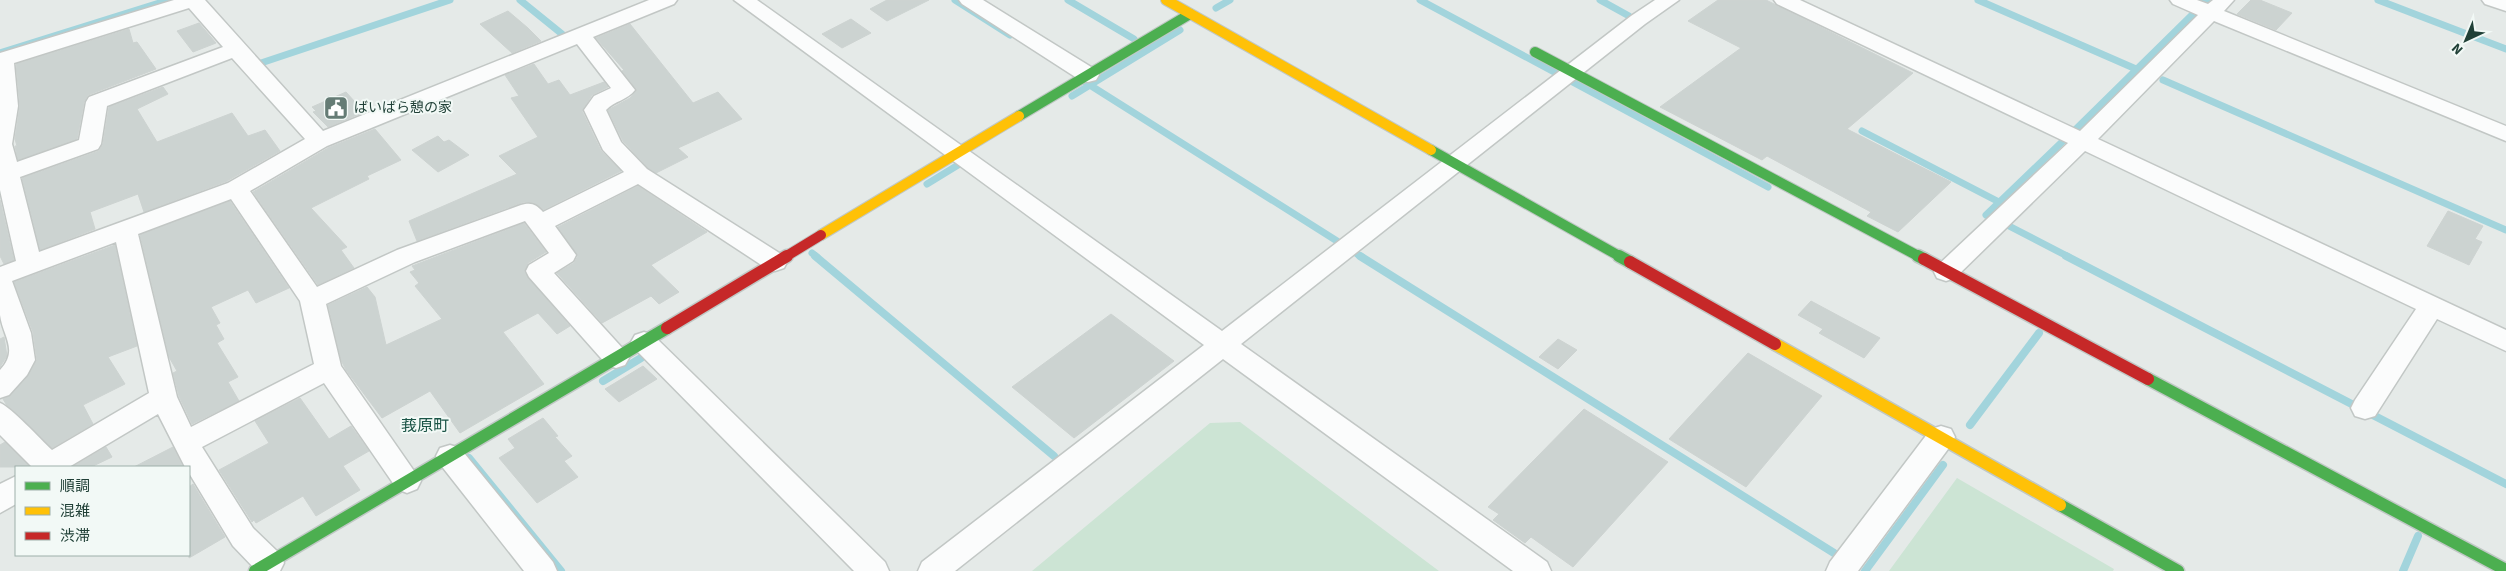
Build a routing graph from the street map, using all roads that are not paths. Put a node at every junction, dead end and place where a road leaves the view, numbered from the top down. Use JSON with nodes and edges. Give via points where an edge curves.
{"nodes":[{"id":1,"x":193,"y":0,"type":"edge"},
{"id":2,"x":667,"y":0,"type":"edge"},
{"id":3,"x":744,"y":0,"type":"edge"},
{"id":4,"x":969,"y":0,"type":"edge"},
{"id":5,"x":1166,"y":0,"type":"edge"},
{"id":6,"x":1669,"y":0,"type":"edge"},
{"id":7,"x":1784,"y":0,"type":"edge"},
{"id":8,"x":2180,"y":0,"type":"edge"},
{"id":9,"x":2492,"y":0,"type":"edge"},
{"id":10,"x":2506,"y":5,"type":"edge"},
{"id":11,"x":2218,"y":6,"type":"edge"},
{"id":12,"x":1190,"y":14,"type":"junction"},
{"id":13,"x":580,"y":34,"type":"junction"},
{"id":14,"x":236,"y":50,"type":"junction"},
{"id":15,"x":1535,"y":52,"type":"dead end"},
{"id":16,"x":2,"y":59,"type":"edge"},
{"id":17,"x":1088,"y":75,"type":"junction"},
{"id":18,"x":1568,"y":76,"type":"junction"},
{"id":19,"x":2506,"y":134,"type":"edge"},
{"id":20,"x":318,"y":141,"type":"junction"},
{"id":21,"x":2083,"y":141,"type":"junction"},
{"id":22,"x":0,"y":144,"type":"edge"},
{"id":23,"x":956,"y":154,"type":"junction"},
{"id":24,"x":1455,"y":163,"type":"junction"},
{"id":25,"x":6,"y":174,"type":"junction"},
{"id":26,"x":639,"y":174,"type":"junction"},
{"id":27,"x":236,"y":189,"type":"junction"},
{"id":28,"x":540,"y":224,"type":"junction"},
{"id":29,"x":125,"y":231,"type":"junction"},
{"id":30,"x":776,"y":262,"type":"junction"},
{"id":31,"x":29,"y":264,"type":"junction"},
{"id":32,"x":1946,"y":272,"type":"junction"},
{"id":33,"x":0,"y":276,"type":"edge"},
{"id":34,"x":0,"y":281,"type":"edge"},
{"id":35,"x":312,"y":300,"type":"junction"},
{"id":36,"x":2432,"y":306,"type":"junction"},
{"id":37,"x":2506,"y":341,"type":"edge"},
{"id":38,"x":644,"y":342,"type":"junction"},
{"id":39,"x":1222,"y":345,"type":"junction"},
{"id":40,"x":616,"y":358,"type":"junction"},
{"id":41,"x":328,"y":368,"type":"junction"},
{"id":42,"x":0,"y":388,"type":"edge"},
{"id":43,"x":164,"y":396,"type":"junction"},
{"id":44,"x":2365,"y":408,"type":"dead end"},
{"id":45,"x":0,"y":414,"type":"edge"},
{"id":46,"x":1941,"y":437,"type":"junction"},
{"id":47,"x":185,"y":443,"type":"junction"},
{"id":48,"x":450,"y":456,"type":"junction"},
{"id":49,"x":48,"y":466,"type":"edge"},
{"id":50,"x":407,"y":481,"type":"junction"},
{"id":51,"x":15,"y":489,"type":"edge"},
{"id":52,"x":0,"y":500,"type":"edge"},
{"id":53,"x":261,"y":568,"type":"edge"},
{"id":54,"x":2506,"y":570,"type":"edge"},
{"id":55,"x":542,"y":571,"type":"edge"},
{"id":56,"x":874,"y":571,"type":"edge"},
{"id":57,"x":933,"y":571,"type":"edge"},
{"id":58,"x":1536,"y":571,"type":"edge"},
{"id":59,"x":1841,"y":571,"type":"edge"},
{"id":60,"x":2178,"y":571,"type":"edge"}],
"edges":[{"from":1,"to":14,"type":"street"},
{"from":1,"to":16,"type":"street"},
{"from":2,"to":13,"type":"street"},
{"from":3,"to":23,"type":"street"},
{"from":4,"to":17,"type":"street"},
{"from":5,"to":12,"type":"street"},
{"from":6,"to":18,"type":"street","via":[[1638,20]]},
{"from":7,"to":21,"type":"street"},
{"from":8,"to":11,"type":"street"},
{"from":9,"to":10,"type":"street"},
{"from":11,"to":19,"type":"street"},
{"from":11,"to":21,"type":"street"},
{"from":12,"to":17,"type":"street"},
{"from":12,"to":24,"type":"street"},
{"from":13,"to":20,"type":"street"},
{"from":13,"to":26,"type":"street","via":[[624,90],[602,102],[595,110],[611,145]]},
{"from":14,"to":20,"type":"street"},
{"from":14,"to":25,"type":"street","via":[[97,102],[90,144]]},
{"from":15,"to":18,"type":"street"},
{"from":16,"to":22,"type":"street","via":[[7,106]]},
{"from":17,"to":23,"type":"street"},
{"from":18,"to":24,"type":"street"},
{"from":18,"to":32,"type":"street"},
{"from":20,"to":27,"type":"street"},
{"from":21,"to":32,"type":"street"},
{"from":21,"to":36,"type":"street"},
{"from":22,"to":25,"type":"street"},
{"from":23,"to":30,"type":"street"},
{"from":23,"to":39,"type":"street"},
{"from":24,"to":39,"type":"street"},
{"from":24,"to":46,"type":"street"},
{"from":25,"to":31,"type":"street"},
{"from":26,"to":28,"type":"street"},
{"from":26,"to":30,"type":"street"},
{"from":27,"to":29,"type":"street"},
{"from":27,"to":35,"type":"street"},
{"from":28,"to":35,"type":"street","via":[[529,211],[406,256]]},
{"from":28,"to":40,"type":"street","via":[[564,255],[538,271]]},
{"from":29,"to":31,"type":"street"},
{"from":29,"to":43,"type":"street"},
{"from":30,"to":38,"type":"street"},
{"from":31,"to":33,"type":"street"},
{"from":32,"to":54,"type":"street"},
{"from":34,"to":42,"type":"street","via":[[23,358]]},
{"from":35,"to":41,"type":"street"},
{"from":36,"to":37,"type":"street"},
{"from":36,"to":44,"type":"street"},
{"from":38,"to":40,"type":"street"},
{"from":38,"to":56,"type":"street"},
{"from":39,"to":57,"type":"street"},
{"from":39,"to":58,"type":"street"},
{"from":40,"to":48,"type":"street"},
{"from":41,"to":47,"type":"street"},
{"from":41,"to":50,"type":"street"},
{"from":43,"to":47,"type":"street"},
{"from":43,"to":49,"type":"street"},
{"from":45,"to":49,"type":"street"},
{"from":46,"to":59,"type":"street"},
{"from":46,"to":60,"type":"street"},
{"from":47,"to":53,"type":"street"},
{"from":48,"to":50,"type":"street"},
{"from":48,"to":55,"type":"street"},
{"from":50,"to":53,"type":"street"},
{"from":51,"to":52,"type":"street"}]}
